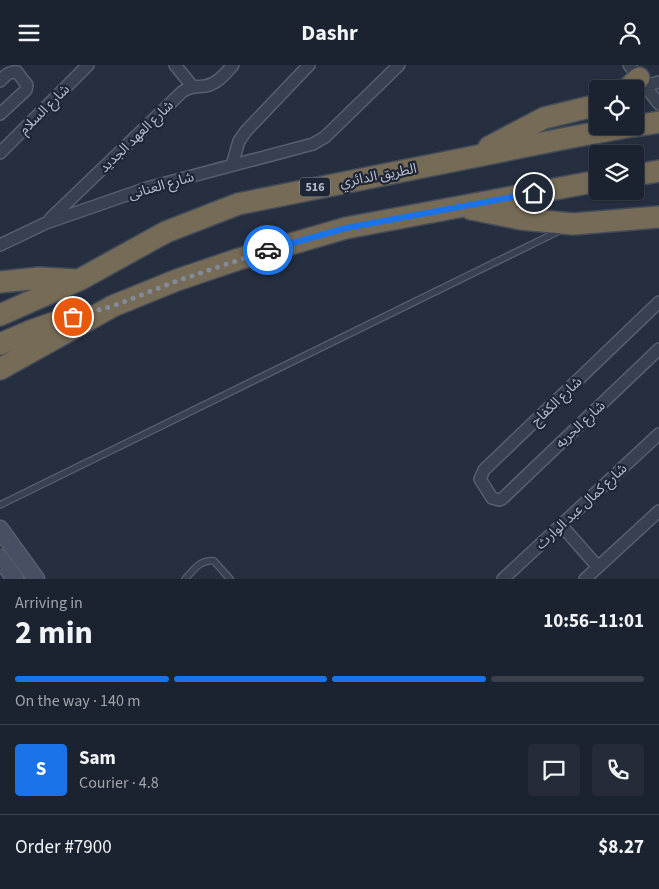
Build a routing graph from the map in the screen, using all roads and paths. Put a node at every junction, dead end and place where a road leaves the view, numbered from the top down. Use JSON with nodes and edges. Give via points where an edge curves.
{"nodes":[{"id":1,"x":176,"y":65,"type":"edge"},
{"id":2,"x":233,"y":65,"type":"edge"},
{"id":3,"x":308,"y":65,"type":"edge"},
{"id":4,"x":399,"y":65,"type":"edge"},
{"id":5,"x":82,"y":67,"type":"edge"},
{"id":6,"x":0,"y":81,"type":"edge"},
{"id":7,"x":644,"y":85,"type":"edge"},
{"id":8,"x":193,"y":87,"type":"junction"},
{"id":9,"x":659,"y":104,"type":"edge"},
{"id":10,"x":589,"y":107,"type":"edge"},
{"id":11,"x":0,"y":114,"type":"edge"},
{"id":12,"x":659,"y":122,"type":"edge"},
{"id":13,"x":644,"y":124,"type":"edge"},
{"id":14,"x":589,"y":134,"type":"edge"},
{"id":15,"x":0,"y":153,"type":"edge"},
{"id":16,"x":473,"y":157,"type":"junction"},
{"id":17,"x":232,"y":165,"type":"junction"},
{"id":18,"x":659,"y":171,"type":"edge"},
{"id":19,"x":644,"y":174,"type":"edge"},
{"id":20,"x":589,"y":183,"type":"edge"},
{"id":21,"x":461,"y":207,"type":"junction"},
{"id":22,"x":659,"y":217,"type":"edge"},
{"id":23,"x":46,"y":223,"type":"junction"},
{"id":24,"x":573,"y":224,"type":"junction"},
{"id":25,"x":0,"y":245,"type":"edge"},
{"id":26,"x":79,"y":281,"type":"junction"},
{"id":27,"x":0,"y":282,"type":"edge"},
{"id":28,"x":659,"y":302,"type":"edge"},
{"id":29,"x":113,"y":306,"type":"junction"},
{"id":30,"x":0,"y":315,"type":"edge"},
{"id":31,"x":0,"y":344,"type":"edge"},
{"id":32,"x":659,"y":349,"type":"edge"},
{"id":33,"x":0,"y":369,"type":"edge"},
{"id":34,"x":659,"y":433,"type":"edge"},
{"id":35,"x":502,"y":499,"type":"joint"},
{"id":36,"x":0,"y":505,"type":"edge"},
{"id":37,"x":659,"y":511,"type":"edge"},
{"id":38,"x":561,"y":525,"type":"junction"},
{"id":39,"x":0,"y":529,"type":"edge"},
{"id":40,"x":0,"y":558,"type":"edge"},
{"id":41,"x":598,"y":567,"type":"junction"},
{"id":42,"x":16,"y":579,"type":"edge"},
{"id":43,"x":36,"y":579,"type":"edge"},
{"id":44,"x":185,"y":579,"type":"edge"},
{"id":45,"x":230,"y":579,"type":"edge"},
{"id":46,"x":503,"y":579,"type":"edge"},
{"id":47,"x":585,"y":579,"type":"edge"}],
"edges":[{"from":1,"to":8,"type":"street"},
{"from":2,"to":8,"type":"street","name":"شارع العهد الجديد","via":[[218,80],[206,86]]},
{"from":3,"to":17,"type":"street","via":[[246,131],[239,141]]},
{"from":4,"to":17,"type":"street","name":"شارع العنانى","via":[[325,137],[300,149]]},
{"from":5,"to":15,"type":"street","name":"شارع السلام"},
{"from":6,"to":11,"type":"street","via":[[9,73],[17,72],[26,83],[26,90]]},
{"from":7,"to":9,"type":"street"},
{"from":8,"to":23,"type":"street","name":"شارع العهد الجديد","via":[[182,92]]},
{"from":10,"to":16,"type":"highway","via":[[533,123]]},
{"from":12,"to":13,"type":"highway","name":"الطريق الدائري","number":"516"},
{"from":14,"to":16,"type":"highway","name":"الطريق الدائري","number":"516"},
{"from":16,"to":26,"type":"highway","name":"الطريق الدائري","number":"516","via":[[238,204],[166,232]]},
{"from":17,"to":23,"type":"street","name":"شارع العنانى","via":[[147,188]]},
{"from":18,"to":19,"type":"highway"},
{"from":20,"to":21,"type":"highway"},
{"from":21,"to":24,"type":"highway","via":[[521,219]]},
{"from":21,"to":29,"type":"highway","via":[[346,228],[295,242]]},
{"from":22,"to":24,"type":"highway"},
{"from":23,"to":25,"type":"street","name":"شارع العنانى"},
{"from":24,"to":36,"type":"lane"},
{"from":26,"to":27,"type":"highway","via":[[39,278]]},
{"from":26,"to":30,"type":"highway","name":"الطريق الدائري","number":"516"},
{"from":28,"to":35,"type":"street","name":"شارع الكفاح","via":[[480,475],[481,484],[492,498]]},
{"from":29,"to":31,"type":"highway","via":[[60,320]]},
{"from":29,"to":33,"type":"highway"},
{"from":32,"to":35,"type":"street","name":"شارع الحريه"},
{"from":34,"to":38,"type":"street","name":"شارع كمال عبد الوارث"},
{"from":37,"to":41,"type":"street"},
{"from":38,"to":41,"type":"street"},
{"from":38,"to":46,"type":"street","name":"شارع كمال عبد الوارث"},
{"from":39,"to":43,"type":"street"},
{"from":40,"to":42,"type":"street"},
{"from":41,"to":47,"type":"street"},
{"from":44,"to":45,"type":"lane","via":[[207,560],[214,561]]}]}
